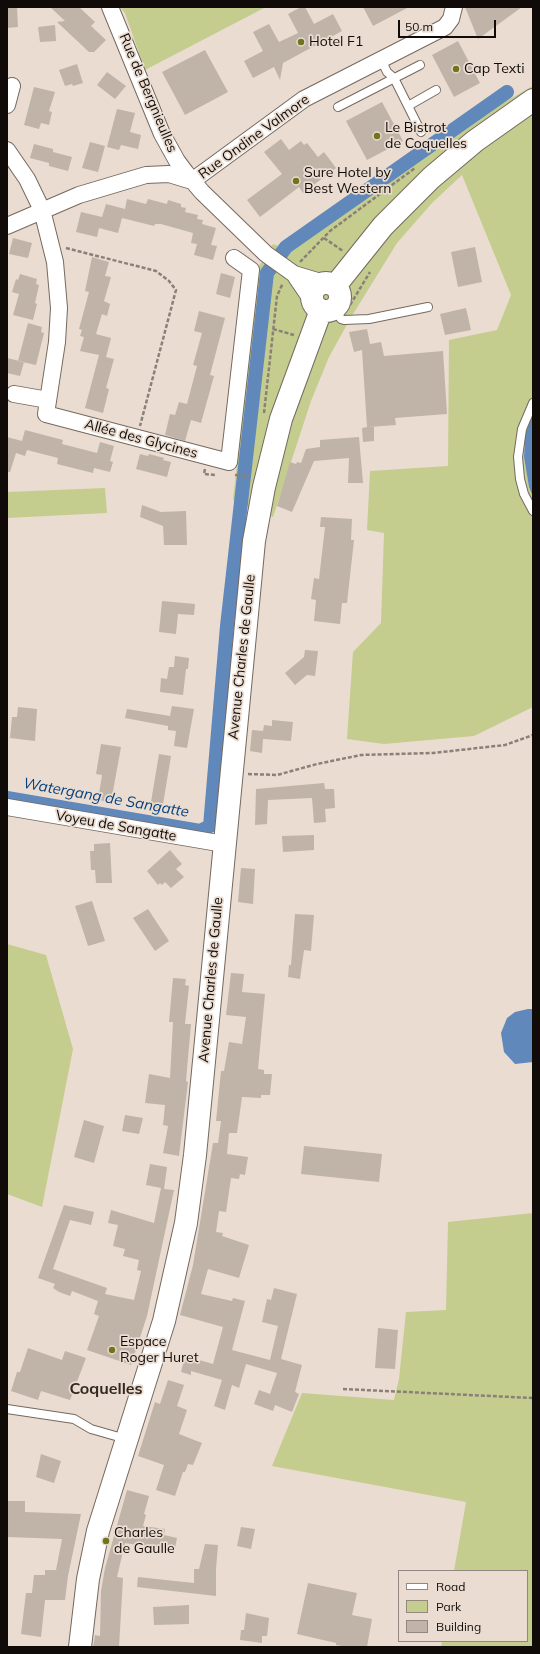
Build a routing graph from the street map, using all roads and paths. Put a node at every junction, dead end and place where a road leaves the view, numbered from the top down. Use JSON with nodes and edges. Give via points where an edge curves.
{"nodes":[{"id":1,"x":110,"y":7,"type":"edge"},
{"id":2,"x":454,"y":7,"type":"edge"},
{"id":3,"x":381,"y":59,"type":"junction"},
{"id":4,"x":420,"y":65,"type":"dead end"},
{"id":5,"x":394,"y":78,"type":"junction"},
{"id":6,"x":12,"y":86,"type":"dead end"},
{"id":7,"x":436,"y":90,"type":"dead end"},
{"id":8,"x":533,"y":100,"type":"edge"},
{"id":9,"x":7,"y":105,"type":"edge"},
{"id":10,"x":408,"y":106,"type":"junction"},
{"id":11,"x":338,"y":107,"type":"dead end"},
{"id":12,"x":421,"y":132,"type":"dead end"},
{"id":13,"x":7,"y":150,"type":"edge"},
{"id":14,"x":174,"y":156,"type":"junction"},
{"id":15,"x":146,"y":174,"type":"junction"},
{"id":16,"x":192,"y":181,"type":"junction"},
{"id":17,"x":42,"y":210,"type":"junction"},
{"id":18,"x":7,"y":226,"type":"edge"},
{"id":19,"x":52,"y":244,"type":"junction"},
{"id":20,"x":234,"y":258,"type":"dead end"},
{"id":21,"x":371,"y":270,"type":"dead end"},
{"id":22,"x":290,"y":271,"type":"junction"},
{"id":23,"x":330,"y":285,"type":"junction"},
{"id":24,"x":428,"y":307,"type":"dead end"},
{"id":25,"x":327,"y":310,"type":"junction"},
{"id":26,"x":273,"y":329,"type":"dead end"},
{"id":27,"x":310,"y":340,"type":"junction"},
{"id":28,"x":14,"y":394,"type":"dead end"},
{"id":29,"x":48,"y":400,"type":"junction"},
{"id":30,"x":533,"y":403,"type":"edge"},
{"id":31,"x":137,"y":438,"type":"junction"},
{"id":32,"x":236,"y":475,"type":"dead end"},
{"id":33,"x":254,"y":476,"type":"dead end"},
{"id":34,"x":533,"y":511,"type":"edge"},
{"id":35,"x":533,"y":735,"type":"edge"},
{"id":36,"x":231,"y":774,"type":"junction"},
{"id":37,"x":7,"y":807,"type":"edge"},
{"id":38,"x":224,"y":844,"type":"junction"},
{"id":39,"x":343,"y":1389,"type":"dead end"},
{"id":40,"x":533,"y":1398,"type":"edge"},
{"id":41,"x":7,"y":1409,"type":"edge"},
{"id":42,"x":126,"y":1440,"type":"junction"},
{"id":43,"x":80,"y":1647,"type":"edge"}],
"edges":[{"from":1,"to":14,"type":"street","name":"Rue de Bergnieulles","via":[[162,134]]},
{"from":2,"to":3,"type":"street","name":"Rue Ondine Valmore","via":[[451,19],[444,26]]},
{"from":3,"to":5,"type":"lane","via":[[387,72]]},
{"from":3,"to":16,"type":"street","name":"Rue Ondine Valmore","via":[[297,103]]},
{"from":4,"to":5,"type":"lane"},
{"from":5,"to":10,"type":"lane"},
{"from":5,"to":11,"type":"lane"},
{"from":6,"to":9,"type":"street"},
{"from":7,"to":10,"type":"lane"},
{"from":8,"to":23,"type":"main road","via":[[475,141],[431,178]]},
{"from":10,"to":12,"type":"lane"},
{"from":13,"to":17,"type":"street","name":"Allée des Glycines","via":[[28,179]]},
{"from":14,"to":15,"type":"street"},
{"from":14,"to":16,"type":"street","name":"Rue de Bergnieulles"},
{"from":15,"to":16,"type":"street","via":[[169,174]]},
{"from":15,"to":17,"type":"street"},
{"from":16,"to":22,"type":"street","name":"Rue de Bergnieulles","via":[[266,254]]},
{"from":17,"to":18,"type":"street"},
{"from":17,"to":19,"type":"street","name":"Allée des Glycines"},
{"from":19,"to":29,"type":"street","name":"Allée des Glycines","via":[[59,320]]},
{"from":19,"to":31,"type":"path","via":[[156,271],[176,290]]},
{"from":20,"to":31,"type":"street","name":"Allée des Glycines","via":[[251,270],[229,462]]},
{"from":21,"to":25,"type":"path"},
{"from":22,"to":23,"type":"street","name":"Rue de Bergnieulles"},
{"from":22,"to":25,"type":"street","name":"Rue de Bergnieulles"},
{"from":23,"to":25,"type":"main road","name":"Avenue Charles de Gaulle","via":[[339,292],[340,299]]},
{"from":24,"to":25,"type":"lane","via":[[369,319]]},
{"from":25,"to":27,"type":"main road","name":"Avenue Charles de Gaulle"},
{"from":26,"to":27,"type":"path"},
{"from":27,"to":36,"type":"main road","name":"Avenue Charles de Gaulle","via":[[284,412],[261,498],[252,555]]},
{"from":28,"to":29,"type":"street"},
{"from":29,"to":31,"type":"street","name":"Allée des Glycines","via":[[46,414]]},
{"from":30,"to":34,"type":"lane","via":[[522,429],[518,457],[524,494]]},
{"from":32,"to":33,"type":"path"},
{"from":35,"to":36,"type":"path","via":[[505,745],[433,753],[361,755],[277,775]]},
{"from":36,"to":38,"type":"main road","name":"Avenue Charles de Gaulle"},
{"from":37,"to":38,"type":"street","name":"Voyeu de Sangatte"},
{"from":38,"to":42,"type":"main road","name":"Avenue Charles de Gaulle","via":[[194,1169],[186,1223],[164,1321]]},
{"from":39,"to":40,"type":"path"},
{"from":41,"to":42,"type":"lane","via":[[74,1419],[91,1429]]},
{"from":42,"to":43,"type":"main road","name":"Avenue Charles de Gaulle","via":[[102,1515],[94,1550]]}]}
